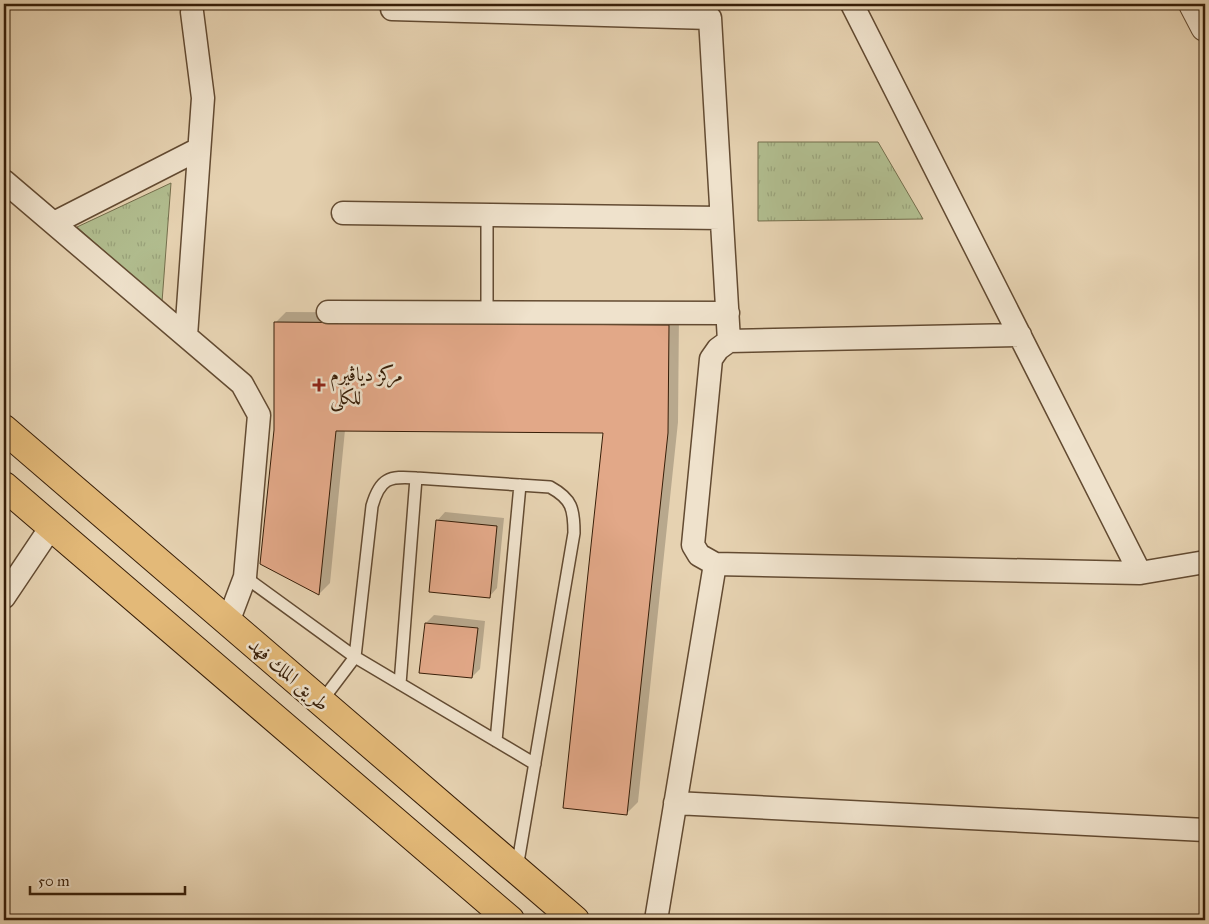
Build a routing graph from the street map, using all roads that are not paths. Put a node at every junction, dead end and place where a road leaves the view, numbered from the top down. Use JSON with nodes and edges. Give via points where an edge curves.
{"nodes":[{"id":1,"x":392,"y":4,"type":"edge"},
{"id":2,"x":852,"y":4,"type":"edge"},
{"id":3,"x":1193,"y":4,"type":"edge"},
{"id":4,"x":192,"y":12,"type":"dead end"},
{"id":5,"x":1205,"y":28,"type":"edge"},
{"id":6,"x":199,"y":149,"type":"junction"},
{"id":7,"x":4,"y":180,"type":"edge"},
{"id":8,"x":343,"y":213,"type":"dead end"},
{"id":9,"x":487,"y":215,"type":"junction"},
{"id":10,"x":721,"y":218,"type":"junction"},
{"id":11,"x":54,"y":223,"type":"junction"},
{"id":12,"x":328,"y":312,"type":"dead end"},
{"id":13,"x":487,"y":312,"type":"junction"},
{"id":14,"x":728,"y":313,"type":"junction"},
{"id":15,"x":1020,"y":335,"type":"junction"},
{"id":16,"x":186,"y":336,"type":"junction"},
{"id":17,"x":729,"y":341,"type":"junction"},
{"id":18,"x":4,"y":428,"type":"edge"},
{"id":19,"x":416,"y":478,"type":"junction"},
{"id":20,"x":520,"y":485,"type":"junction"},
{"id":21,"x":4,"y":486,"type":"edge"},
{"id":22,"x":51,"y":526,"type":"junction"},
{"id":23,"x":1205,"y":562,"type":"edge"},
{"id":24,"x":715,"y":564,"type":"junction"},
{"id":25,"x":1140,"y":573,"type":"junction"},
{"id":26,"x":245,"y":577,"type":"junction"},
{"id":27,"x":4,"y":597,"type":"edge"},
{"id":28,"x":228,"y":622,"type":"junction"},
{"id":29,"x":355,"y":657,"type":"junction"},
{"id":30,"x":400,"y":684,"type":"junction"},
{"id":31,"x":321,"y":702,"type":"junction"},
{"id":32,"x":496,"y":741,"type":"junction"},
{"id":33,"x":535,"y":764,"type":"junction"},
{"id":34,"x":676,"y":803,"type":"junction"},
{"id":35,"x":1205,"y":830,"type":"edge"},
{"id":36,"x":516,"y":870,"type":"junction"},
{"id":37,"x":510,"y":920,"type":"edge"},
{"id":38,"x":575,"y":920,"type":"edge"},
{"id":39,"x":656,"y":920,"type":"edge"}],
"edges":[{"from":1,"to":10,"type":"street","via":[[392,9],[710,18]]},
{"from":2,"to":15,"type":"street"},
{"from":3,"to":5,"type":"street"},
{"from":4,"to":6,"type":"street","via":[[203,98]]},
{"from":6,"to":11,"type":"street"},
{"from":6,"to":16,"type":"street"},
{"from":7,"to":11,"type":"street"},
{"from":8,"to":9,"type":"street"},
{"from":9,"to":10,"type":"street"},
{"from":9,"to":13,"type":"lane"},
{"from":10,"to":14,"type":"street"},
{"from":11,"to":16,"type":"street"},
{"from":12,"to":13,"type":"street"},
{"from":13,"to":14,"type":"street"},
{"from":14,"to":17,"type":"street"},
{"from":15,"to":17,"type":"street"},
{"from":15,"to":25,"type":"street"},
{"from":16,"to":26,"type":"street","via":[[242,384],[259,415]]},
{"from":17,"to":24,"type":"street","via":[[711,359],[693,544],[699,556]]},
{"from":18,"to":28,"type":"highway","name":"طريق الملك فهد"},
{"from":19,"to":20,"type":"lane"},
{"from":19,"to":29,"type":"lane","via":[[393,477],[376,492]]},
{"from":19,"to":30,"type":"lane"},
{"from":20,"to":32,"type":"lane"},
{"from":20,"to":33,"type":"lane","via":[[550,487],[563,494],[574,518],[574,534]]},
{"from":21,"to":22,"type":"highway"},
{"from":22,"to":27,"type":"street"},
{"from":22,"to":37,"type":"highway"},
{"from":23,"to":25,"type":"street"},
{"from":24,"to":25,"type":"street"},
{"from":24,"to":34,"type":"street"},
{"from":26,"to":28,"type":"street"},
{"from":26,"to":29,"type":"lane"},
{"from":28,"to":31,"type":"highway","name":"طريق الملك فهد"},
{"from":29,"to":30,"type":"lane"},
{"from":29,"to":31,"type":"lane"},
{"from":30,"to":32,"type":"lane"},
{"from":31,"to":36,"type":"highway","name":"طريق الملك فهد"},
{"from":32,"to":33,"type":"lane"},
{"from":33,"to":36,"type":"lane"},
{"from":34,"to":35,"type":"street"},
{"from":34,"to":39,"type":"street"},
{"from":36,"to":38,"type":"highway","name":"طريق الملك فهد"}]}
